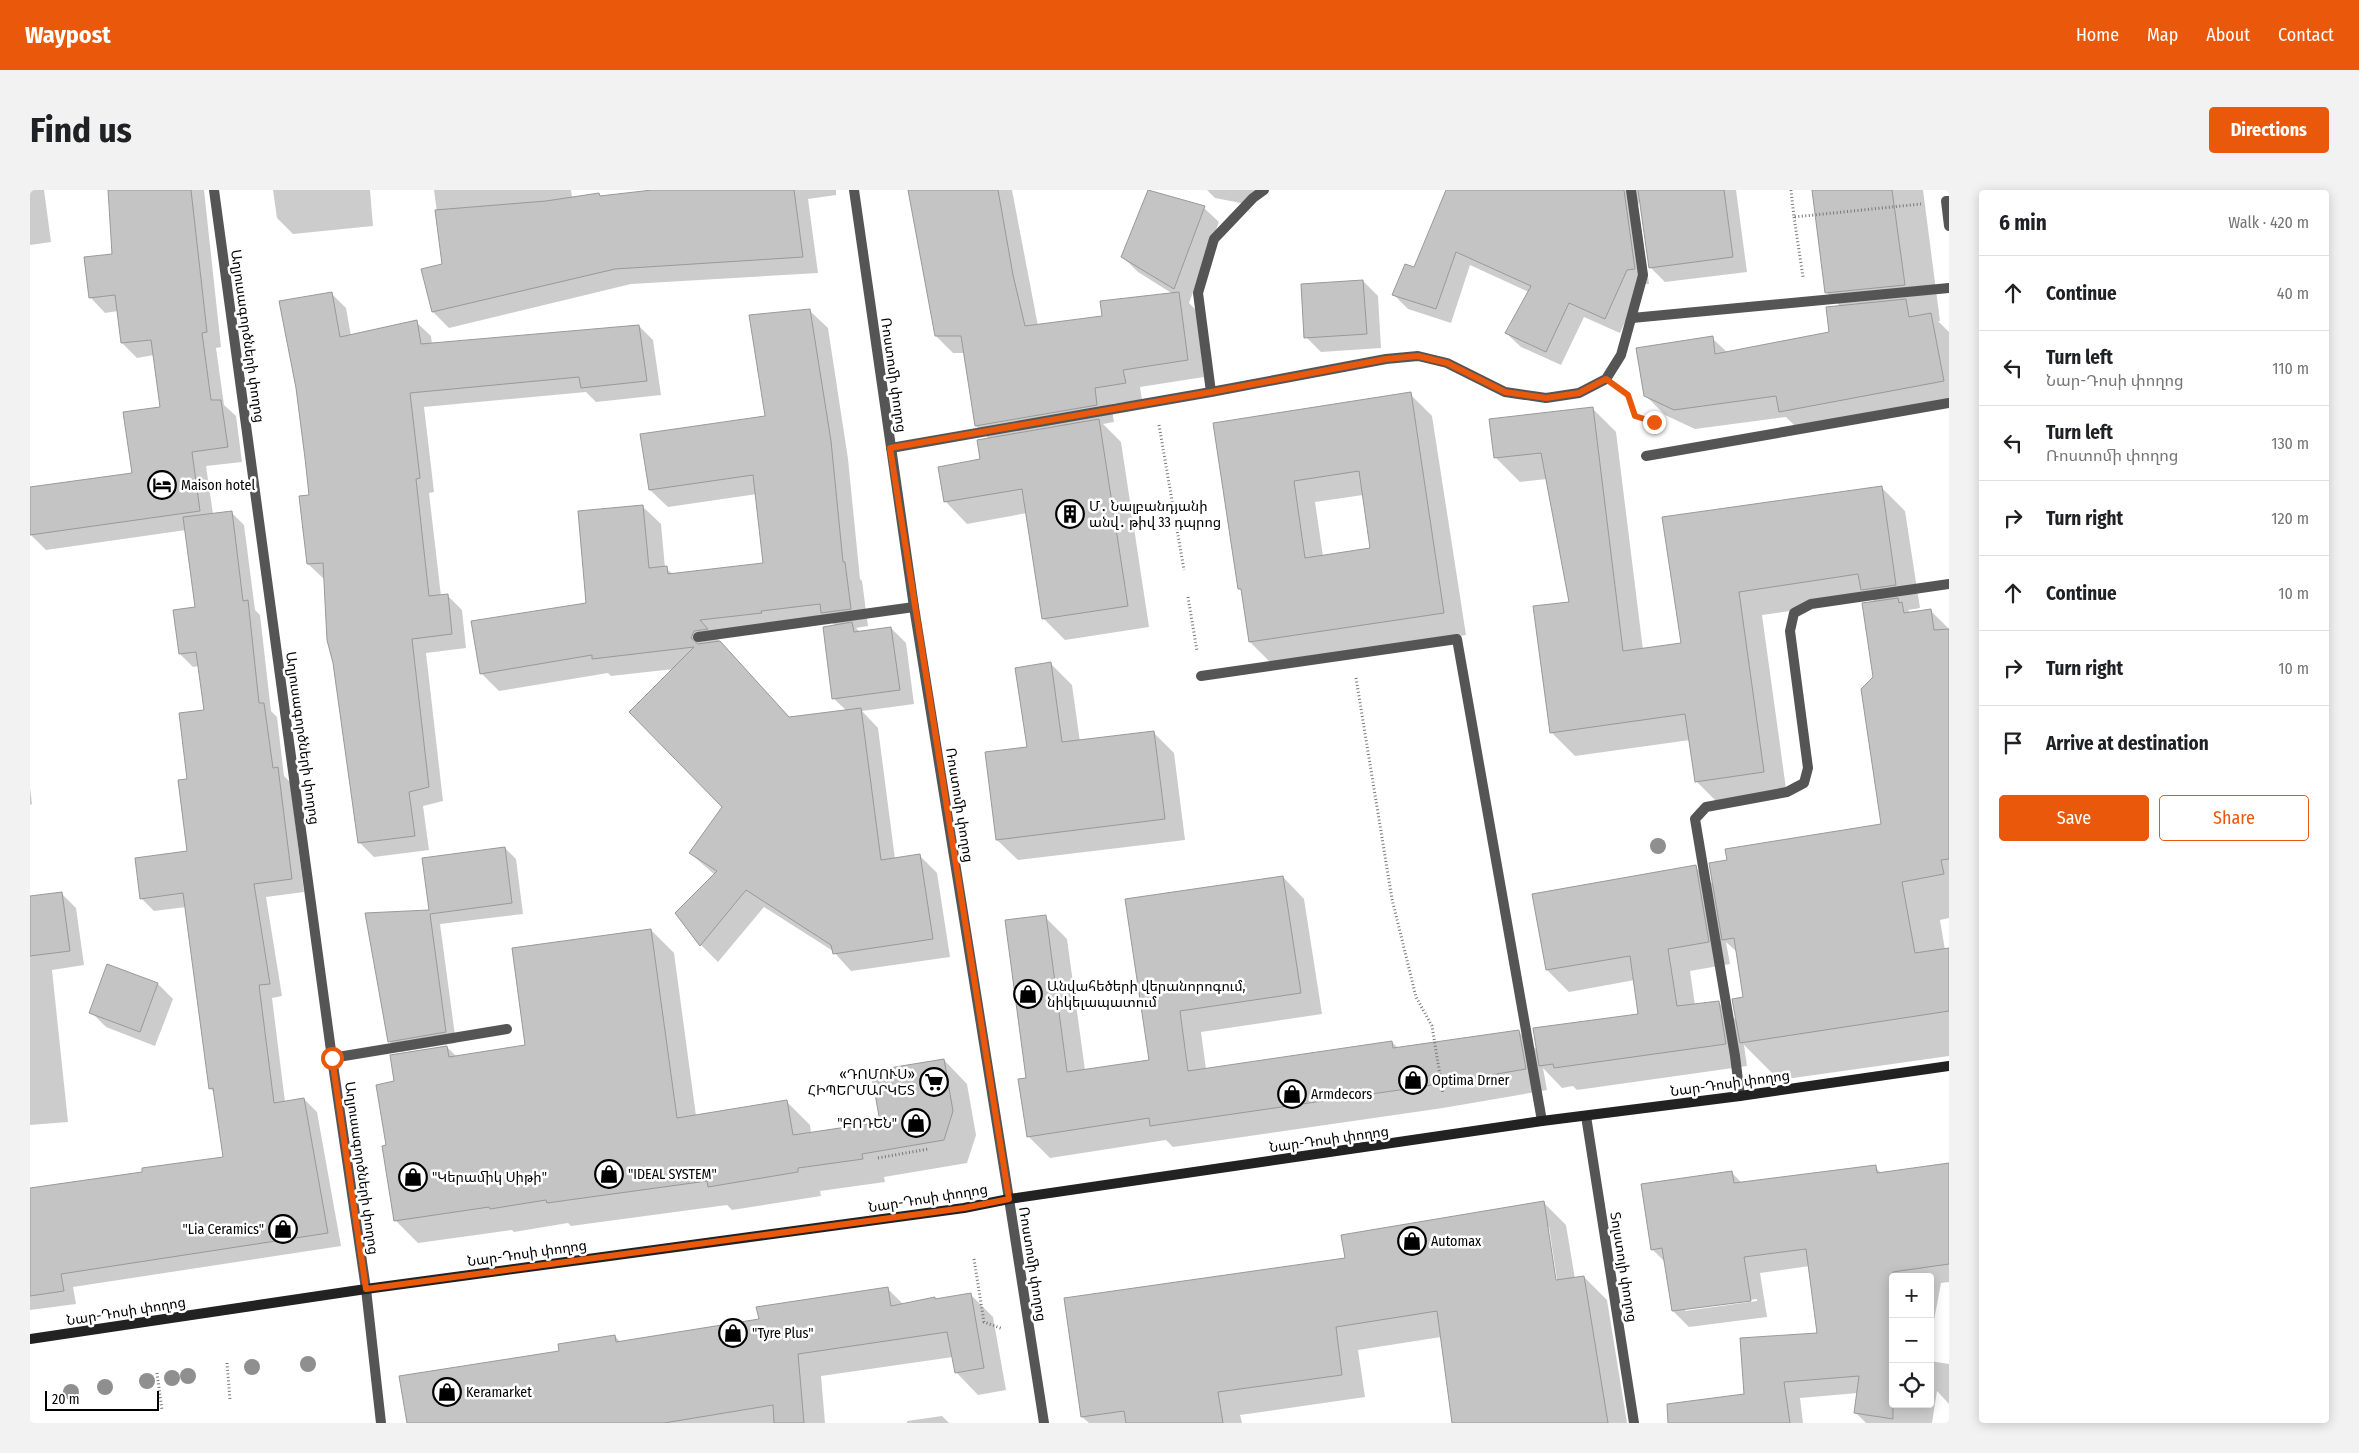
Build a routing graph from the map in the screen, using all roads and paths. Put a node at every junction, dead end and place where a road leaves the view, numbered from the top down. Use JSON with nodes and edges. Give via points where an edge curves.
{"nodes":[{"id":1,"x":214,"y":190,"type":"edge"},
{"id":2,"x":854,"y":190,"type":"edge"},
{"id":3,"x":1264,"y":190,"type":"edge"},
{"id":4,"x":1631,"y":190,"type":"edge"},
{"id":5,"x":1791,"y":190,"type":"edge"},
{"id":6,"x":1948,"y":201,"type":"edge"},
{"id":7,"x":1794,"y":216,"type":"junction"},
{"id":8,"x":1949,"y":226,"type":"edge"},
{"id":9,"x":1949,"y":288,"type":"edge"},
{"id":10,"x":1807,"y":303,"type":"junction"},
{"id":11,"x":1632,"y":318,"type":"junction"},
{"id":12,"x":1606,"y":379,"type":"junction"},
{"id":13,"x":1211,"y":392,"type":"junction"},
{"id":14,"x":1949,"y":403,"type":"edge"},
{"id":15,"x":1158,"y":422,"type":"dead end"},
{"id":16,"x":890,"y":448,"type":"junction"},
{"id":17,"x":1676,"y":452,"type":"junction"},
{"id":18,"x":1646,"y":456,"type":"dead end"},
{"id":19,"x":1184,"y":570,"type":"dead end"},
{"id":20,"x":1949,"y":584,"type":"edge"},
{"id":21,"x":1188,"y":597,"type":"dead end"},
{"id":22,"x":914,"y":607,"type":"junction"},
{"id":23,"x":698,"y":637,"type":"dead end"},
{"id":24,"x":1352,"y":654,"type":"junction"},
{"id":25,"x":1201,"y":676,"type":"joint"},
{"id":26,"x":507,"y":1030,"type":"dead end"},
{"id":27,"x":332,"y":1058,"type":"junction"},
{"id":28,"x":1949,"y":1066,"type":"edge"},
{"id":29,"x":1443,"y":1094,"type":"dead end"},
{"id":30,"x":1740,"y":1096,"type":"junction"},
{"id":31,"x":1586,"y":1116,"type":"junction"},
{"id":32,"x":1542,"y":1121,"type":"junction"},
{"id":33,"x":928,"y":1149,"type":"dead end"},
{"id":34,"x":878,"y":1158,"type":"dead end"},
{"id":35,"x":1009,"y":1199,"type":"junction"},
{"id":36,"x":974,"y":1259,"type":"dead end"},
{"id":37,"x":366,"y":1289,"type":"junction"},
{"id":38,"x":984,"y":1322,"type":"dead end"},
{"id":39,"x":30,"y":1339,"type":"edge"},
{"id":40,"x":227,"y":1363,"type":"dead end"},
{"id":41,"x":157,"y":1373,"type":"dead end"},
{"id":42,"x":230,"y":1400,"type":"dead end"},
{"id":43,"x":162,"y":1410,"type":"dead end"},
{"id":44,"x":381,"y":1423,"type":"edge"},
{"id":45,"x":1044,"y":1423,"type":"edge"},
{"id":46,"x":1634,"y":1423,"type":"edge"}],
"edges":[{"from":1,"to":27,"type":"street","name":"Աղյուսագործների փողոց"},
{"from":2,"to":16,"type":"street","name":"Ռոստոմի փողոց"},
{"from":3,"to":13,"type":"street","via":[[1214,239],[1198,293]]},
{"from":4,"to":11,"type":"street","via":[[1644,275]]},
{"from":5,"to":7,"type":"path"},
{"from":6,"to":7,"type":"path"},
{"from":6,"to":8,"type":"street"},
{"from":7,"to":10,"type":"path"},
{"from":9,"to":10,"type":"street"},
{"from":10,"to":11,"type":"street"},
{"from":11,"to":12,"type":"street","via":[[1622,354]]},
{"from":12,"to":13,"type":"street","via":[[1579,393],[1546,398],[1505,392],[1447,363],[1418,356],[1386,359]]},
{"from":12,"to":17,"type":"path","via":[[1628,395],[1635,416],[1654,422]]},
{"from":13,"to":16,"type":"street"},
{"from":14,"to":17,"type":"street"},
{"from":15,"to":19,"type":"path"},
{"from":16,"to":22,"type":"street","name":"Ռոստոմի փողոց"},
{"from":17,"to":18,"type":"street"},
{"from":20,"to":30,"type":"street","via":[[1811,604],[1794,613],[1790,631],[1808,768],[1804,783],[1787,792],[1706,806],[1694,819]]},
{"from":21,"to":25,"type":"path"},
{"from":22,"to":23,"type":"street"},
{"from":22,"to":35,"type":"street","name":"Ռոստոմի փողոց"},
{"from":24,"to":25,"type":"street"},
{"from":24,"to":29,"type":"path","via":[[1392,899],[1416,997],[1432,1026]]},
{"from":24,"to":32,"type":"street","via":[[1457,639]]},
{"from":26,"to":27,"type":"street"},
{"from":27,"to":37,"type":"street","name":"Աղյուսագործների փողոց"},
{"from":28,"to":30,"type":"main road","name":"Նար-Դոսի փողոց"},
{"from":30,"to":31,"type":"main road","name":"Նար-Դոսի փողոց"},
{"from":31,"to":32,"type":"main road","name":"Նար-Դոսի փողոց"},
{"from":31,"to":46,"type":"street","name":"Տոլստոյի փողոց"},
{"from":32,"to":35,"type":"main road","name":"Նար-Դոսի փողոց"},
{"from":33,"to":34,"type":"path"},
{"from":35,"to":37,"type":"main road","name":"Նար-Դոսի փողոց"},
{"from":35,"to":45,"type":"street","name":"Ռոստոմի փողոց"},
{"from":36,"to":38,"type":"path"},
{"from":37,"to":39,"type":"main road","name":"Նար-Դոսի փողոց"},
{"from":37,"to":44,"type":"street","name":"Աղյուսագործների փողոց"},
{"from":40,"to":42,"type":"path"},
{"from":41,"to":43,"type":"path"}]}
